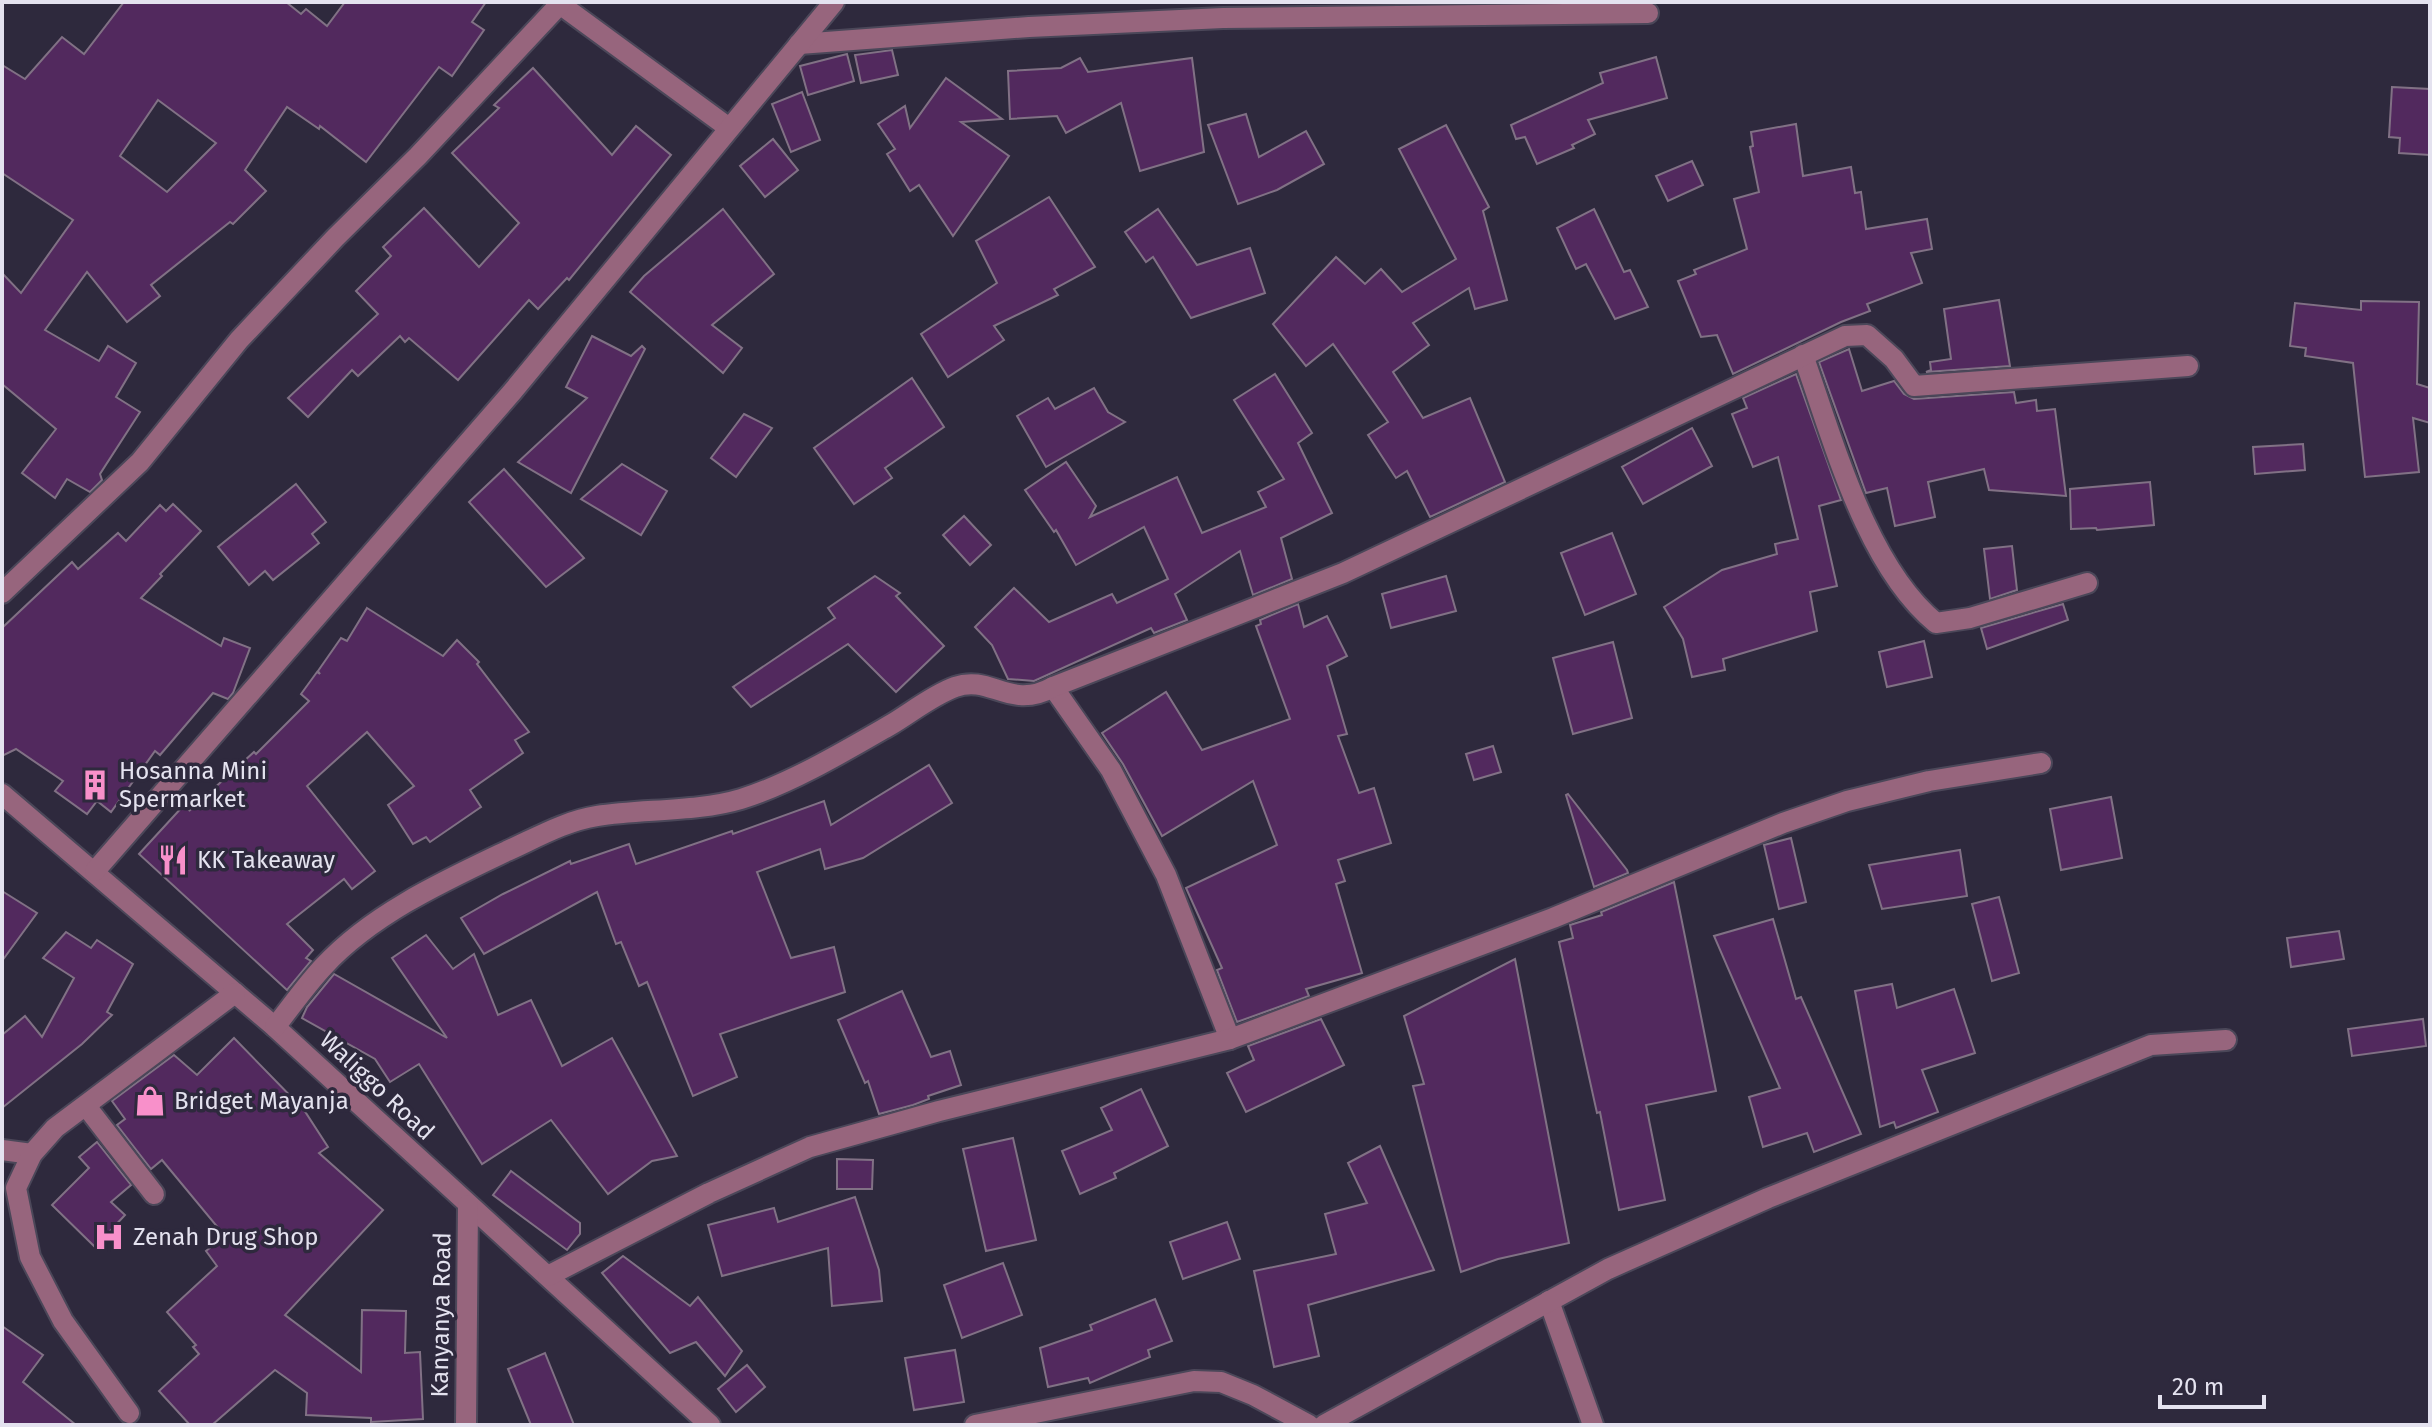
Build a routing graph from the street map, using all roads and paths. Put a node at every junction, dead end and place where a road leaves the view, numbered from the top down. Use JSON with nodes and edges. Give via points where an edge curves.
{"nodes":[{"id":1,"x":834,"y":2,"type":"edge"},
{"id":2,"x":558,"y":3,"type":"edge"},
{"id":3,"x":1387,"y":9,"type":"edge"},
{"id":4,"x":1648,"y":13,"type":"dead end"},
{"id":5,"x":799,"y":44,"type":"junction"},
{"id":6,"x":729,"y":128,"type":"junction"},
{"id":7,"x":1803,"y":355,"type":"junction"},
{"id":8,"x":2188,"y":366,"type":"dead end"},
{"id":9,"x":2087,"y":583,"type":"dead end"},
{"id":10,"x":2,"y":593,"type":"edge"},
{"id":11,"x":1053,"y":687,"type":"junction"},
{"id":12,"x":2041,"y":763,"type":"dead end"},
{"id":13,"x":2,"y":794,"type":"edge"},
{"id":14,"x":95,"y":871,"type":"junction"},
{"id":15,"x":235,"y":993,"type":"junction"},
{"id":16,"x":275,"y":1027,"type":"junction"},
{"id":17,"x":1230,"y":1039,"type":"junction"},
{"id":18,"x":2226,"y":1040,"type":"dead end"},
{"id":19,"x":86,"y":1106,"type":"junction"},
{"id":20,"x":2,"y":1150,"type":"edge"},
{"id":21,"x":32,"y":1154,"type":"junction"},
{"id":22,"x":154,"y":1194,"type":"dead end"},
{"id":23,"x":468,"y":1205,"type":"junction"},
{"id":24,"x":548,"y":1276,"type":"junction"},
{"id":25,"x":1549,"y":1301,"type":"junction"},
{"id":26,"x":129,"y":1413,"type":"dead end"},
{"id":27,"x":1360,"y":1417,"type":"edge"},
{"id":28,"x":466,"y":1425,"type":"edge"},
{"id":29,"x":710,"y":1425,"type":"edge"},
{"id":30,"x":975,"y":1425,"type":"edge"},
{"id":31,"x":1309,"y":1425,"type":"edge"},
{"id":32,"x":1324,"y":1425,"type":"edge"},
{"id":33,"x":1593,"y":1425,"type":"edge"}],
"edges":[{"from":1,"to":5,"type":"street"},
{"from":2,"to":6,"type":"street"},
{"from":2,"to":10,"type":"street","via":[[239,340],[140,462]]},
{"from":3,"to":4,"type":"street"},
{"from":3,"to":5,"type":"street"},
{"from":5,"to":6,"type":"street"},
{"from":6,"to":14,"type":"street","via":[[513,391]]},
{"from":7,"to":8,"type":"street","via":[[1845,336],[1867,335],[1914,386],[1924,387]]},
{"from":7,"to":9,"type":"street","via":[[1866,528],[1917,608],[1936,623]]},
{"from":7,"to":11,"type":"street","via":[[1343,573]]},
{"from":11,"to":16,"type":"street","via":[[1038,696],[1022,696],[963,684],[771,788],[738,800],[594,816],[552,830],[434,886],[355,937]]},
{"from":11,"to":17,"type":"street","via":[[1111,770],[1166,875]]},
{"from":12,"to":17,"type":"street","via":[[1929,781],[1821,810]]},
{"from":13,"to":14,"type":"street","name":"Waliggo Road"},
{"from":14,"to":15,"type":"street","name":"Waliggo Road"},
{"from":15,"to":16,"type":"street","name":"Waliggo Road"},
{"from":15,"to":19,"type":"street"},
{"from":16,"to":23,"type":"street","name":"Waliggo Road"},
{"from":17,"to":24,"type":"street","via":[[810,1147]]},
{"from":18,"to":25,"type":"street","via":[[2151,1045],[2077,1073],[1768,1198]]},
{"from":19,"to":21,"type":"street","via":[[55,1128]]},
{"from":19,"to":22,"type":"street"},
{"from":20,"to":21,"type":"street"},
{"from":21,"to":26,"type":"street","via":[[16,1188],[30,1257],[63,1321]]},
{"from":23,"to":24,"type":"street","name":"Waliggo Road"},
{"from":23,"to":28,"type":"street","name":"Kanyanya Road"},
{"from":24,"to":29,"type":"street","name":"Waliggo Road"},
{"from":25,"to":27,"type":"street"},
{"from":25,"to":33,"type":"street"},
{"from":27,"to":32,"type":"street"},
{"from":30,"to":31,"type":"street","via":[[1194,1381],[1221,1382]]}]}
